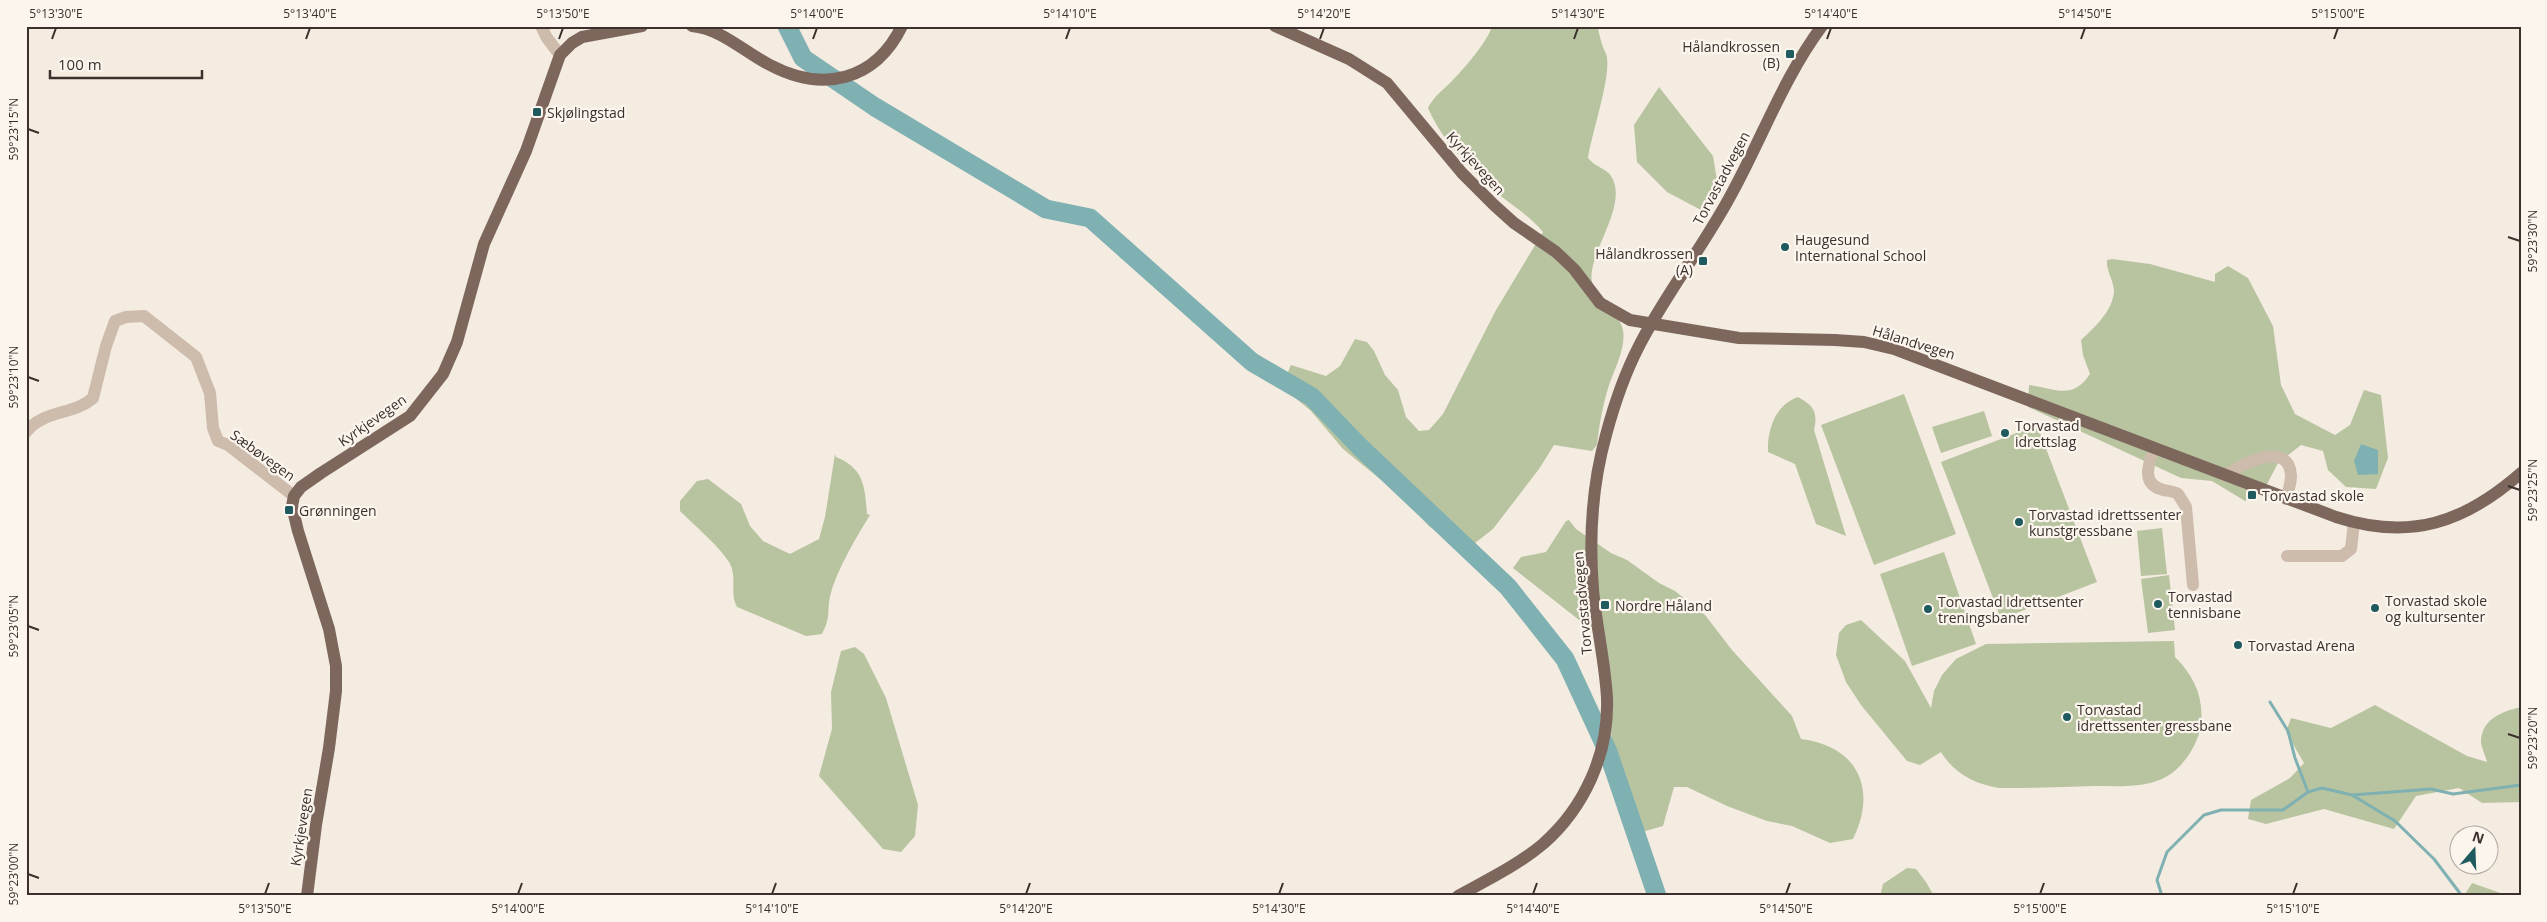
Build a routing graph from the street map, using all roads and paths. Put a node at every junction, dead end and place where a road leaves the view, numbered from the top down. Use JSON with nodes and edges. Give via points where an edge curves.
{"nodes":[{"id":1,"x":541,"y":26,"type":"edge"},
{"id":2,"x":642,"y":26,"type":"edge"},
{"id":3,"x":692,"y":26,"type":"edge"},
{"id":4,"x":902,"y":26,"type":"edge"},
{"id":5,"x":1275,"y":26,"type":"edge"},
{"id":6,"x":1822,"y":26,"type":"edge"},
{"id":7,"x":560,"y":55,"type":"junction"},
{"id":8,"x":1652,"y":323,"type":"junction"},
{"id":9,"x":26,"y":432,"type":"edge"},
{"id":10,"x":2154,"y":449,"type":"junction"},
{"id":11,"x":2521,"y":473,"type":"edge"},
{"id":12,"x":2225,"y":476,"type":"junction"},
{"id":13,"x":294,"y":496,"type":"junction"},
{"id":14,"x":2286,"y":499,"type":"junction"},
{"id":15,"x":2354,"y":523,"type":"junction"},
{"id":16,"x":2287,"y":556,"type":"dead end"},
{"id":17,"x":2193,"y":585,"type":"dead end"},
{"id":18,"x":307,"y":896,"type":"edge"},
{"id":19,"x":1458,"y":896,"type":"edge"}],
"edges":[{"from":1,"to":7,"type":"street"},
{"from":2,"to":7,"type":"main road","via":[[582,37]]},
{"from":3,"to":4,"type":"main road","via":[[722,35],[778,69],[827,80],[868,69],[886,53]]},
{"from":5,"to":8,"type":"main road","name":"Kyrkjevegen","via":[[1349,59],[1387,83],[1462,172],[1514,223],[1556,252],[1600,303],[1630,320]]},
{"from":6,"to":8,"type":"main road","name":"Torvastadvegen","via":[[1797,64],[1724,208]]},
{"from":7,"to":13,"type":"main road","name":"Kyrkjevegen","via":[[526,151],[484,244],[457,342],[443,374],[410,416],[314,478]]},
{"from":8,"to":10,"type":"main road","name":"Hålandvegen","via":[[1739,338],[1835,340],[1877,345],[2039,402]]},
{"from":8,"to":19,"type":"main road","name":"Torvastadvegen","via":[[1633,358],[1614,407],[1596,484],[1592,574],[1607,704],[1600,755],[1584,794],[1555,832],[1523,859]]},
{"from":9,"to":13,"type":"street","name":"Sæbøvegen","via":[[51,414],[87,403],[93,398],[115,321],[144,316],[196,357],[210,393],[213,428],[218,441],[228,445]]},
{"from":10,"to":12,"type":"main road","name":"Hålandvegen"},
{"from":10,"to":17,"type":"street","via":[[2147,470],[2150,483],[2175,492],[2185,504]]},
{"from":11,"to":15,"type":"main road","name":"Hålandvegen","via":[[2484,503],[2436,523],[2391,528]]},
{"from":12,"to":14,"type":"main road","name":"Hålandvegen"},
{"from":12,"to":14,"type":"street","via":[[2265,457],[2279,458],[2287,464],[2291,474]]},
{"from":13,"to":18,"type":"main road","name":"Kyrkjevegen","via":[[292,506],[298,531],[329,629],[336,666],[329,748]]},
{"from":14,"to":15,"type":"main road","name":"Hålandvegen"},
{"from":15,"to":16,"type":"street","via":[[2351,549],[2342,556]]}]}
